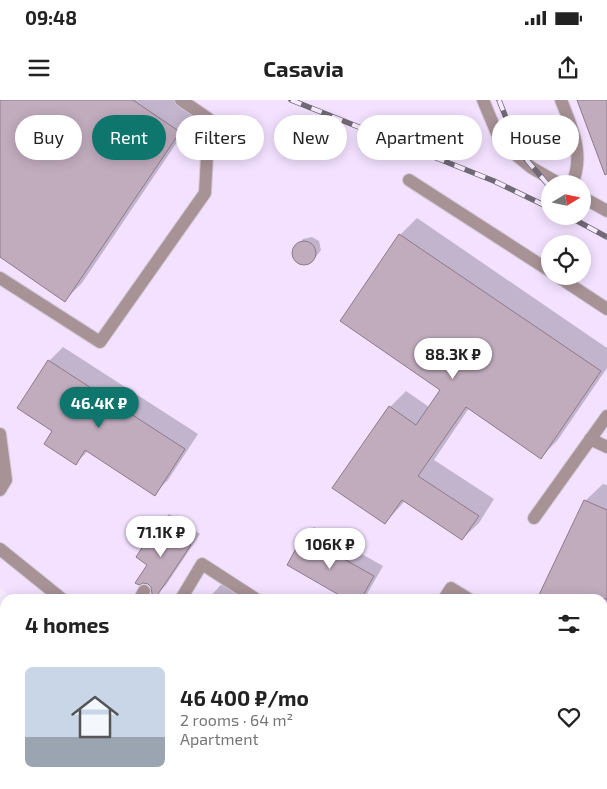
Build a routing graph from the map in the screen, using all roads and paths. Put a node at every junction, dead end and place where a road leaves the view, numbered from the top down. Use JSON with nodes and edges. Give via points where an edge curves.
{"nodes":[{"id":1,"x":181,"y":100,"type":"edge"},
{"id":2,"x":483,"y":100,"type":"edge"},
{"id":3,"x":561,"y":100,"type":"edge"},
{"id":4,"x":544,"y":175,"type":"edge"},
{"id":5,"x":576,"y":175,"type":"edge"},
{"id":6,"x":409,"y":180,"type":"dead end"},
{"id":7,"x":591,"y":202,"type":"edge"},
{"id":8,"x":607,"y":211,"type":"edge"},
{"id":9,"x":541,"y":266,"type":"edge"},
{"id":10,"x":0,"y":278,"type":"edge"},
{"id":11,"x":571,"y":285,"type":"edge"},
{"id":12,"x":607,"y":309,"type":"edge"},
{"id":13,"x":607,"y":416,"type":"edge"},
{"id":14,"x":0,"y":434,"type":"edge"},
{"id":15,"x":590,"y":439,"type":"junction"},
{"id":16,"x":607,"y":447,"type":"edge"},
{"id":17,"x":0,"y":490,"type":"edge"},
{"id":18,"x":534,"y":518,"type":"dead end"},
{"id":19,"x":0,"y":549,"type":"edge"},
{"id":20,"x":56,"y":594,"type":"edge"},
{"id":21,"x":185,"y":594,"type":"edge"},
{"id":22,"x":248,"y":594,"type":"edge"},
{"id":23,"x":447,"y":594,"type":"edge"},
{"id":24,"x":461,"y":594,"type":"edge"}],
"edges":[{"from":1,"to":10,"type":"lane","via":[[209,120],[205,192],[100,342]]},
{"from":2,"to":4,"type":"lane","via":[[501,143]]},
{"from":3,"to":5,"type":"lane","via":[[578,149]]},
{"from":6,"to":9,"type":"lane"},
{"from":7,"to":8,"type":"lane"},
{"from":11,"to":12,"type":"lane"},
{"from":13,"to":15,"type":"lane"},
{"from":14,"to":17,"type":"lane","via":[[6,480]]},
{"from":15,"to":16,"type":"lane"},
{"from":15,"to":18,"type":"lane"},
{"from":19,"to":20,"type":"lane"},
{"from":21,"to":22,"type":"lane","via":[[202,564]]},
{"from":23,"to":24,"type":"lane","via":[[450,588]]}]}
